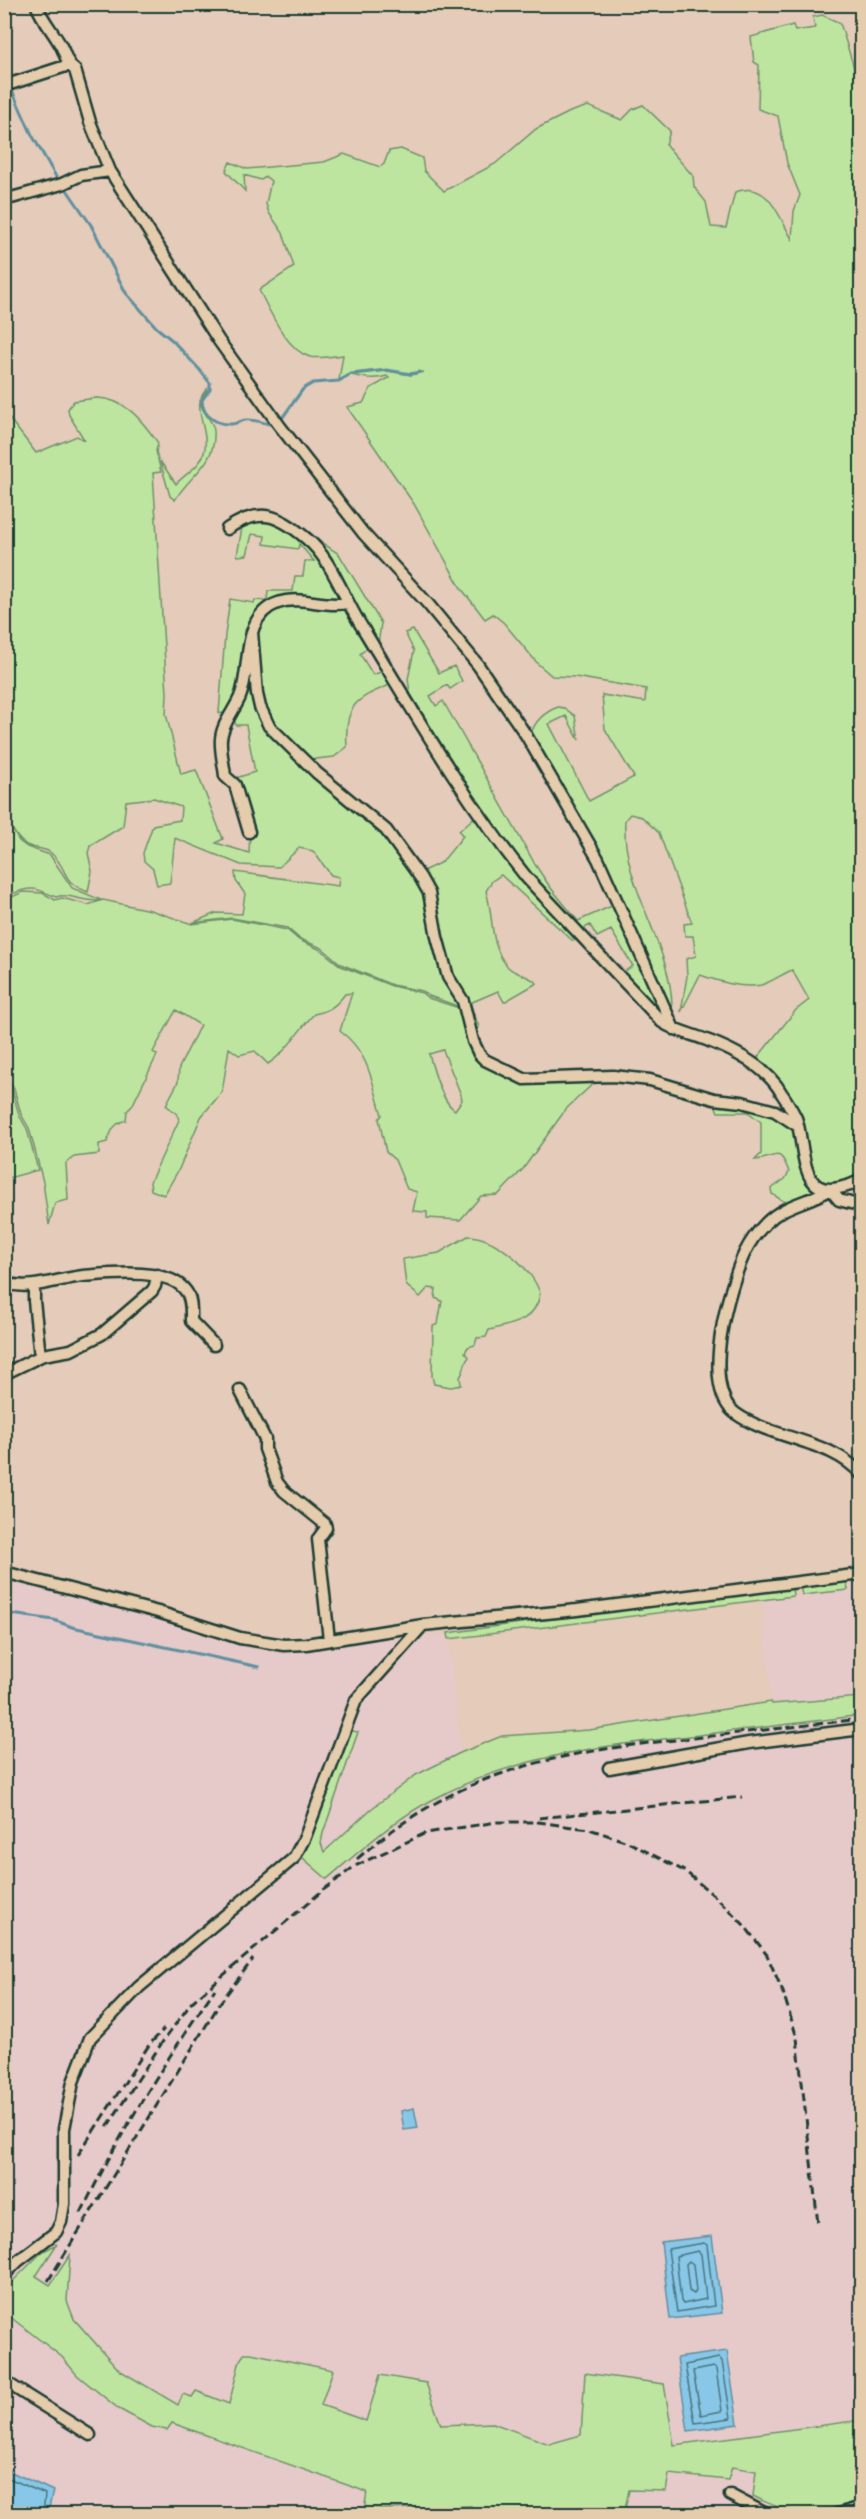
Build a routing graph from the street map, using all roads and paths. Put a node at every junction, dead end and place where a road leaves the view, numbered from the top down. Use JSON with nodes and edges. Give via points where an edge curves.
{"nodes":[{"id":1,"x":36,"y":4,"type":"edge"},
{"id":2,"x":69,"y":65,"type":"junction"},
{"id":3,"x":4,"y":86,"type":"edge"},
{"id":4,"x":110,"y":171,"type":"junction"},
{"id":5,"x":4,"y":200,"type":"edge"},
{"id":6,"x":227,"y":530,"type":"dead end"},
{"id":7,"x":347,"y":603,"type":"junction"},
{"id":8,"x":252,"y":632,"type":"junction"},
{"id":9,"x":249,"y":832,"type":"dead end"},
{"id":10,"x":674,"y":1029,"type":"junction"},
{"id":11,"x":798,"y":1126,"type":"junction"},
{"id":12,"x":861,"y":1180,"type":"edge"},
{"id":13,"x":830,"y":1189,"type":"junction"},
{"id":14,"x":861,"y":1206,"type":"edge"},
{"id":15,"x":156,"y":1275,"type":"junction"},
{"id":16,"x":4,"y":1282,"type":"edge"},
{"id":17,"x":34,"y":1286,"type":"junction"},
{"id":18,"x":214,"y":1345,"type":"dead end"},
{"id":19,"x":40,"y":1356,"type":"junction"},
{"id":20,"x":4,"y":1374,"type":"edge"},
{"id":21,"x":240,"y":1390,"type":"dead end"},
{"id":22,"x":861,"y":1475,"type":"edge"},
{"id":23,"x":4,"y":1572,"type":"edge"},
{"id":24,"x":861,"y":1574,"type":"edge"},
{"id":25,"x":423,"y":1625,"type":"junction"},
{"id":26,"x":329,"y":1640,"type":"junction"},
{"id":27,"x":861,"y":1729,"type":"edge"},
{"id":28,"x":609,"y":1768,"type":"dead end"},
{"id":29,"x":4,"y":2276,"type":"edge"},
{"id":30,"x":4,"y":2381,"type":"edge"},
{"id":31,"x":90,"y":2435,"type":"dead end"},
{"id":32,"x":730,"y":2495,"type":"dead end"},
{"id":33,"x":861,"y":2507,"type":"edge"},
{"id":34,"x":766,"y":2514,"type":"edge"},
{"id":35,"x":838,"y":2514,"type":"edge"}],
"edges":[{"from":1,"to":2,"type":"street"},
{"from":2,"to":3,"type":"street"},
{"from":2,"to":4,"type":"street","via":[[75,70]]},
{"from":4,"to":5,"type":"street","via":[[81,175]]},
{"from":4,"to":10,"type":"street","via":[[219,341],[279,425],[367,538],[472,658],[526,735],[598,859]]},
{"from":6,"to":7,"type":"street","via":[[257,514],[286,523],[316,547]]},
{"from":7,"to":8,"type":"street","via":[[276,603],[262,611]]},
{"from":7,"to":10,"type":"street","via":[[413,714],[510,856],[628,987]]},
{"from":8,"to":9,"type":"street","via":[[240,697],[221,739],[225,776],[235,785]]},
{"from":8,"to":11,"type":"street","via":[[256,694],[269,726],[317,773],[386,830],[429,893],[448,977],[463,1001],[473,1041],[485,1060],[524,1079],[613,1076],[650,1080],[714,1099],[775,1111]]},
{"from":10,"to":11,"type":"street","via":[[708,1040],[764,1073],[781,1090]]},
{"from":11,"to":13,"type":"street","via":[[808,1177],[817,1186]]},
{"from":12,"to":13,"type":"street"},
{"from":13,"to":14,"type":"street","via":[[839,1200]]},
{"from":13,"to":22,"type":"street","via":[[787,1207],[767,1222],[744,1252],[723,1312],[718,1364],[725,1401],[737,1414],[766,1430],[828,1451]]},
{"from":15,"to":17,"type":"street","via":[[82,1276]]},
{"from":15,"to":18,"type":"street","via":[[176,1280],[185,1290],[191,1321]]},
{"from":15,"to":19,"type":"street","via":[[152,1291],[102,1334],[71,1350]]},
{"from":16,"to":17,"type":"street"},
{"from":17,"to":19,"type":"street"},
{"from":19,"to":20,"type":"street"},
{"from":21,"to":26,"type":"street","via":[[265,1439],[277,1482],[325,1524],[318,1539]]},
{"from":23,"to":26,"type":"street","via":[[260,1642],[284,1645]]},
{"from":24,"to":25,"type":"street","via":[[589,1609]]},
{"from":25,"to":26,"type":"street"},
{"from":25,"to":29,"type":"street","via":[[356,1700],[294,1858],[139,1987],[90,2038],[73,2082],[64,2129],[61,2222],[56,2232]]},
{"from":27,"to":28,"type":"street","via":[[749,1743]]},
{"from":30,"to":31,"type":"street"},
{"from":32,"to":34,"type":"street"},
{"from":33,"to":35,"type":"street"}]}
